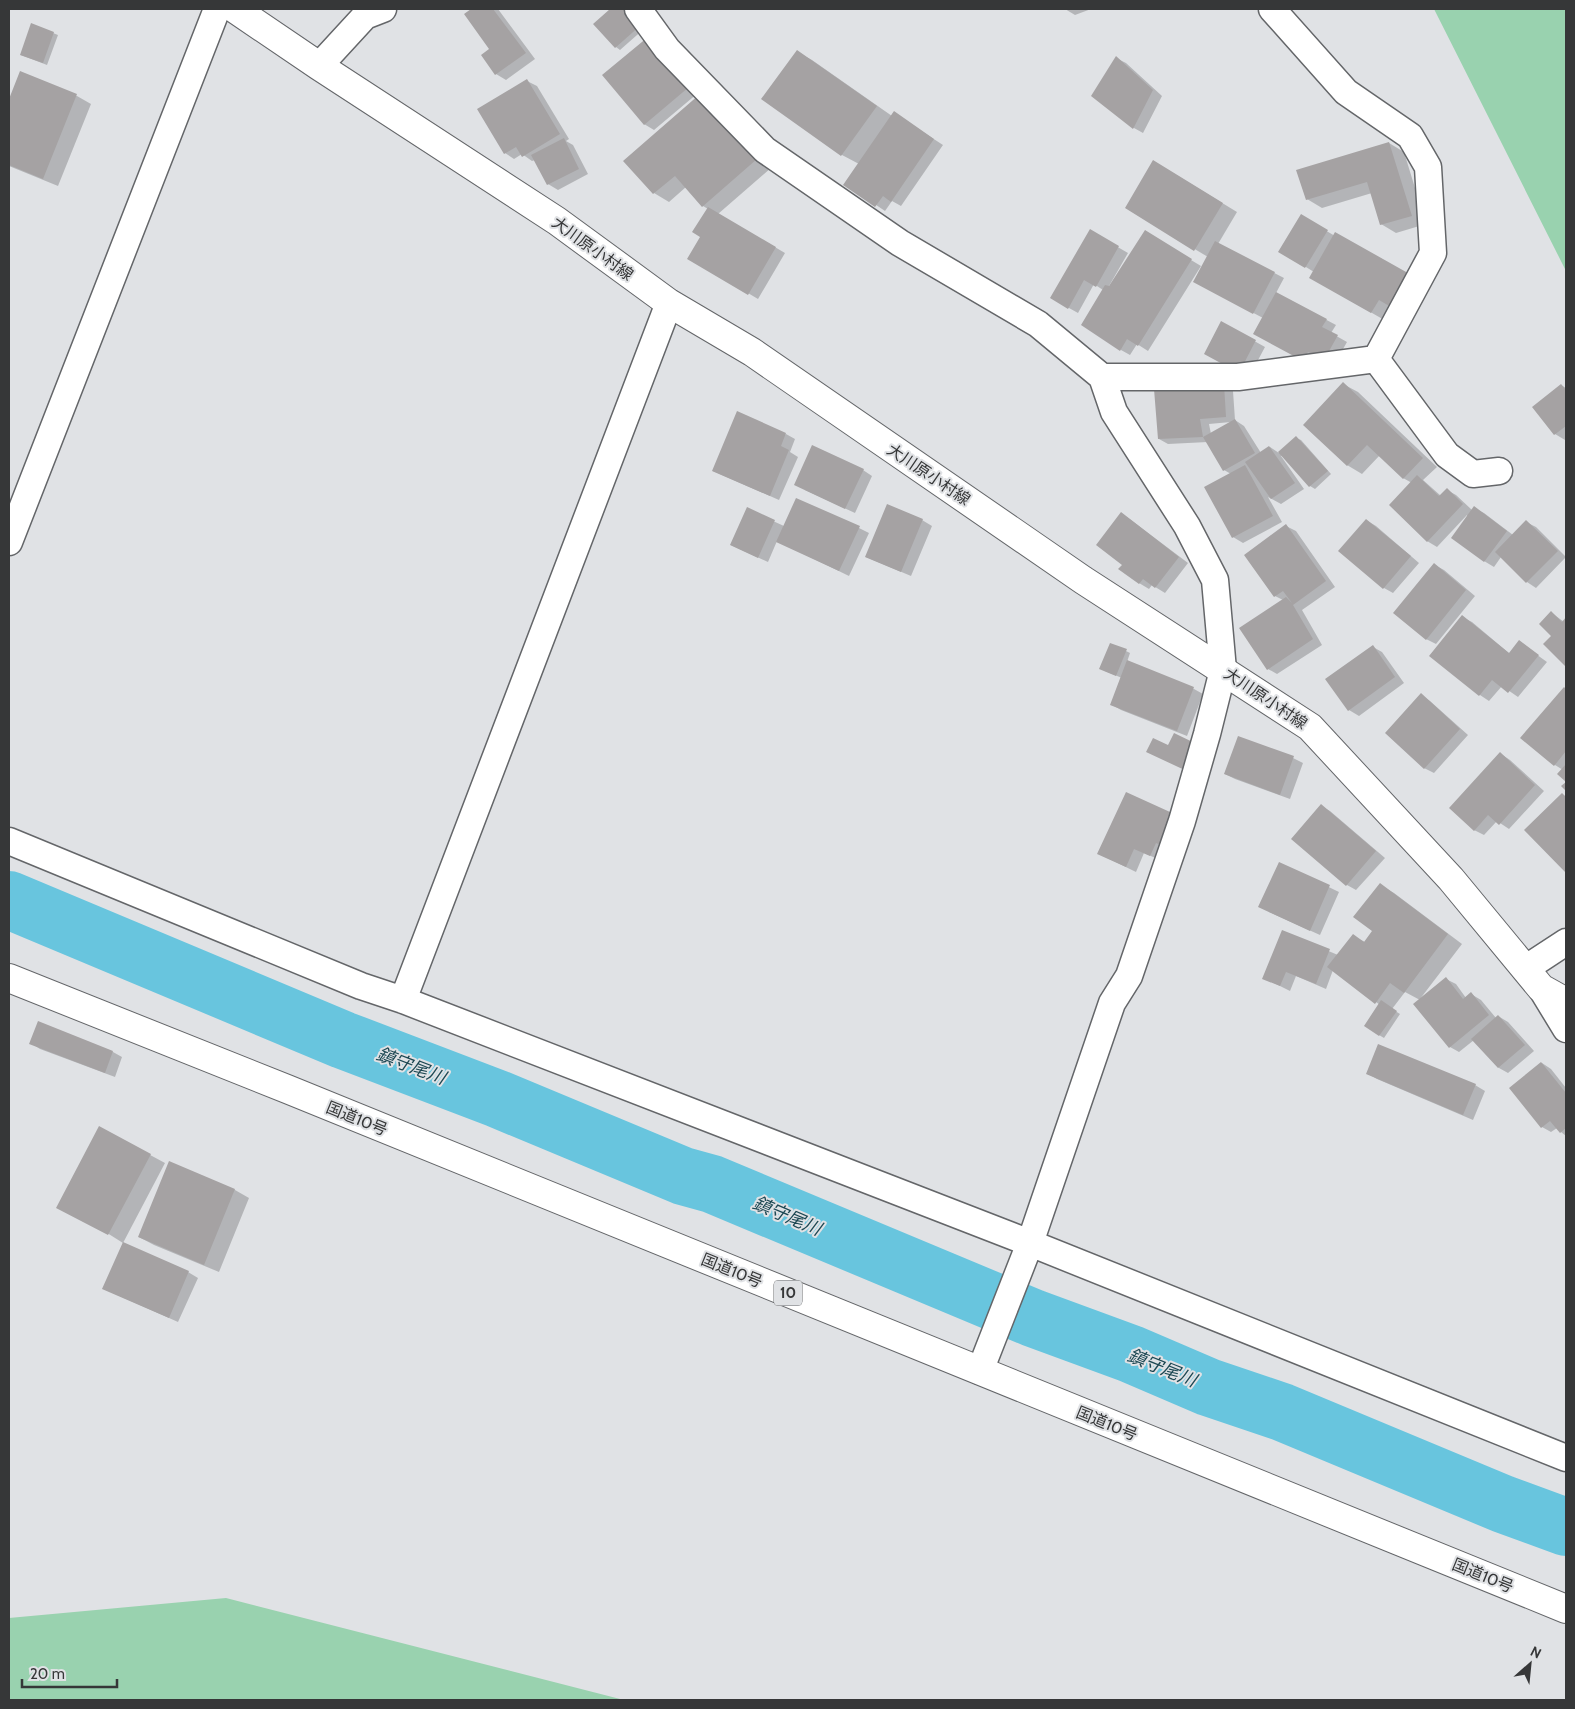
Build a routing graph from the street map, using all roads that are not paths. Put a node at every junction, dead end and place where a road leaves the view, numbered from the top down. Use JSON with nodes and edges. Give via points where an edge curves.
{"nodes":[{"id":1,"x":217,"y":9,"type":"edge"},
{"id":2,"x":235,"y":9,"type":"edge"},
{"id":3,"x":383,"y":9,"type":"edge"},
{"id":4,"x":638,"y":9,"type":"edge"},
{"id":5,"x":1272,"y":9,"type":"edge"},
{"id":6,"x":319,"y":66,"type":"junction"},
{"id":7,"x":669,"y":303,"type":"junction"},
{"id":8,"x":1376,"y":359,"type":"junction"},
{"id":9,"x":1102,"y":377,"type":"junction"},
{"id":10,"x":1499,"y":471,"type":"dead end"},
{"id":11,"x":9,"y":542,"type":"edge"},
{"id":12,"x":1223,"y":670,"type":"junction"},
{"id":13,"x":9,"y":841,"type":"edge"},
{"id":14,"x":1566,"y":942,"type":"edge"},
{"id":15,"x":9,"y":978,"type":"edge"},
{"id":16,"x":1533,"y":978,"type":"junction"},
{"id":17,"x":403,"y":1000,"type":"junction"},
{"id":18,"x":1566,"y":1002,"type":"edge"},
{"id":19,"x":1566,"y":1030,"type":"edge"},
{"id":20,"x":1028,"y":1250,"type":"junction"},
{"id":21,"x":980,"y":1371,"type":"junction"},
{"id":22,"x":1566,"y":1458,"type":"edge"},
{"id":23,"x":1566,"y":1609,"type":"edge"}],
"edges":[{"from":1,"to":11,"type":"street"},
{"from":2,"to":6,"type":"main road","name":"大川原小村線"},
{"from":3,"to":6,"type":"street","via":[[365,16]]},
{"from":4,"to":9,"type":"street","via":[[667,49],[765,150],[900,244],[1038,324]]},
{"from":5,"to":8,"type":"street","via":[[1346,92],[1410,136],[1428,167],[1433,253]]},
{"from":6,"to":7,"type":"main road","name":"大川原小村線","via":[[557,221]]},
{"from":7,"to":12,"type":"main road","name":"大川原小村線","via":[[752,352],[1083,580]]},
{"from":7,"to":17,"type":"street"},
{"from":8,"to":9,"type":"street","via":[[1238,377]]},
{"from":8,"to":10,"type":"street","via":[[1447,455],[1473,474]]},
{"from":9,"to":12,"type":"street","via":[[1114,412],[1187,526],[1215,580]]},
{"from":12,"to":16,"type":"main road","name":"大川原小村線","via":[[1310,727],[1451,879]]},
{"from":12,"to":20,"type":"street","via":[[1182,821],[1129,976],[1112,1004]]},
{"from":13,"to":17,"type":"street"},
{"from":14,"to":16,"type":"street"},
{"from":15,"to":21,"type":"main road","name":"国道10号","number":"10"},
{"from":16,"to":18,"type":"main road","name":"大川原小村線"},
{"from":16,"to":19,"type":"street"},
{"from":17,"to":20,"type":"street"},
{"from":20,"to":21,"type":"street"},
{"from":20,"to":22,"type":"street"},
{"from":21,"to":23,"type":"main road","name":"国道10号","number":"10"}]}
